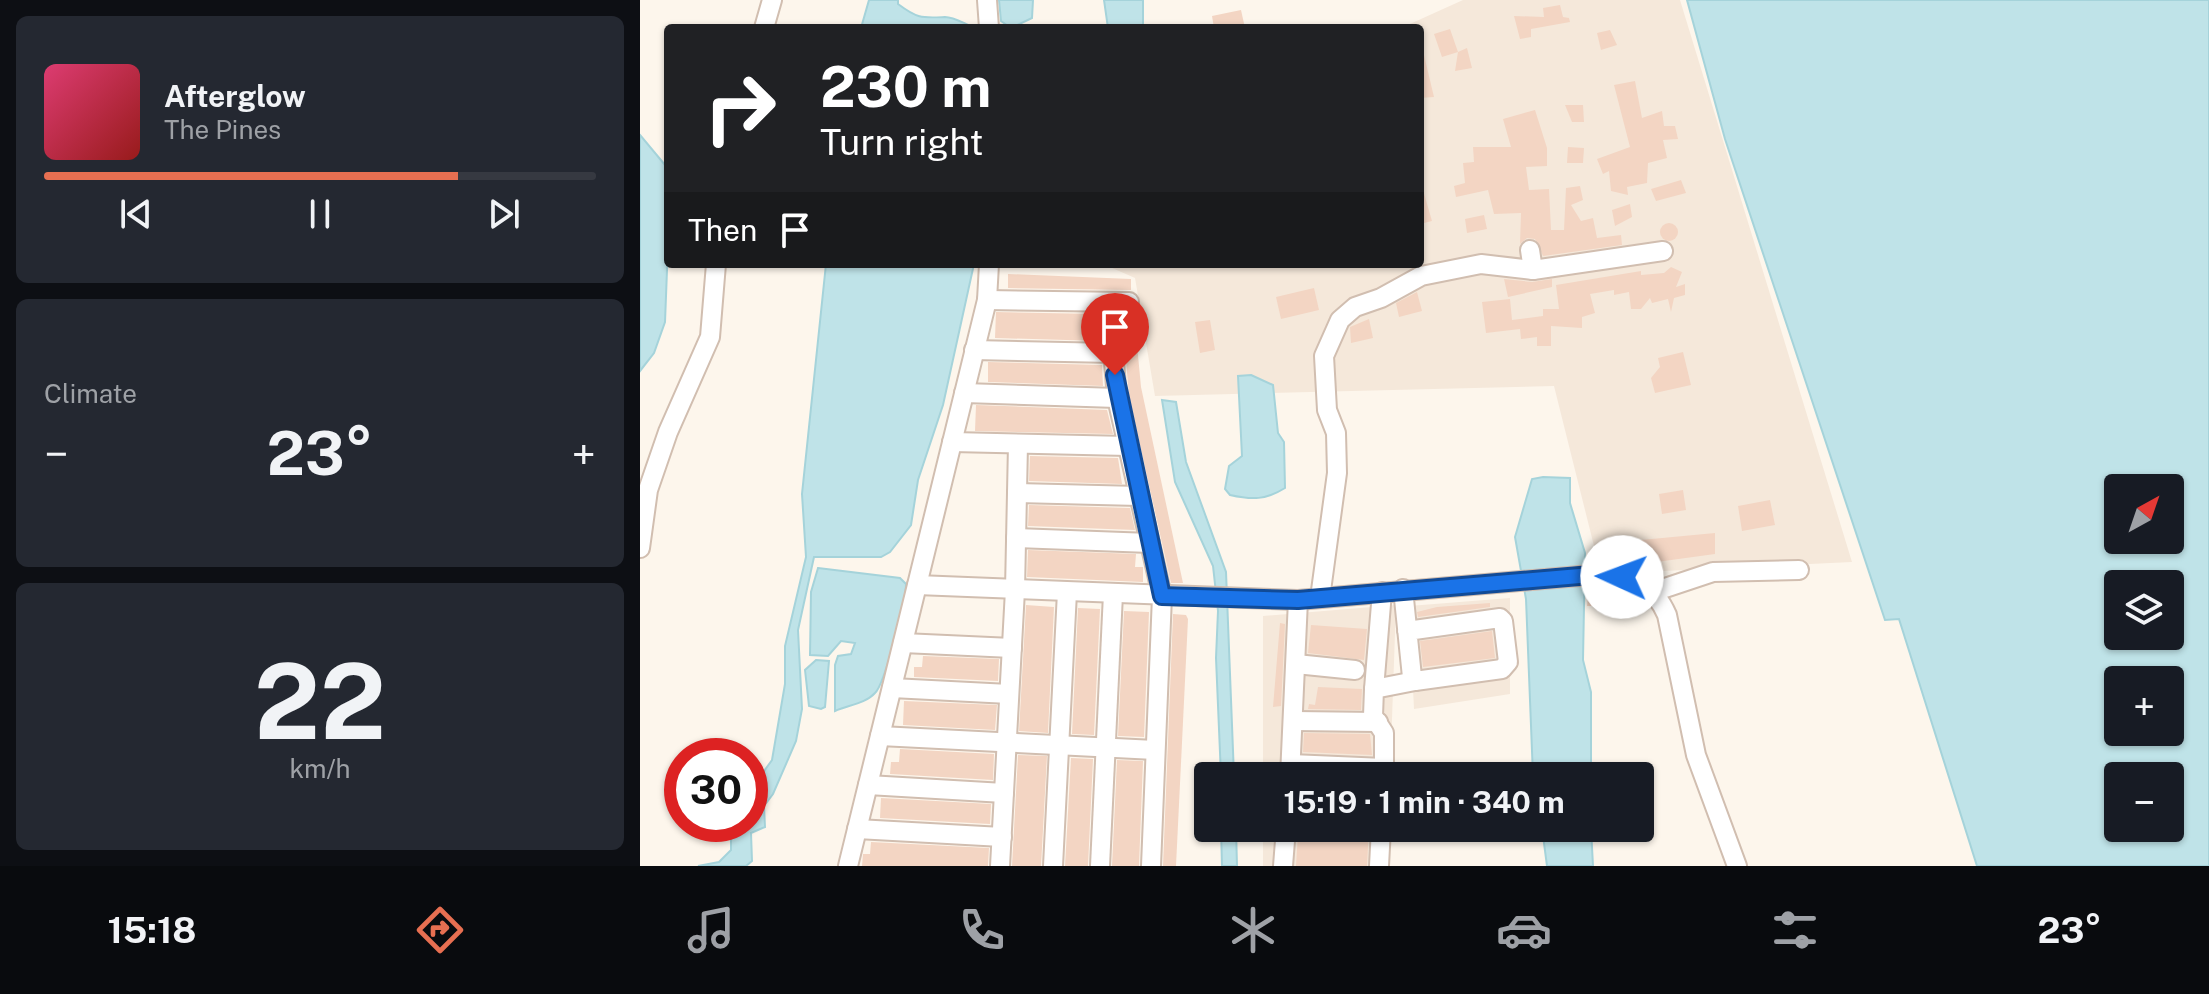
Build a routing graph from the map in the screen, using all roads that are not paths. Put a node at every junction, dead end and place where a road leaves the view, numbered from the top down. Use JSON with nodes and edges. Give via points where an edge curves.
{"nodes":[{"id":1,"x":772,"y":0,"type":"edge"},
{"id":2,"x":987,"y":0,"type":"edge"},
{"id":3,"x":765,"y":24,"type":"edge"},
{"id":4,"x":989,"y":24,"type":"edge"},
{"id":5,"x":1530,"y":250,"type":"dead end"},
{"id":6,"x":1663,"y":251,"type":"dead end"},
{"id":7,"x":716,"y":268,"type":"edge"},
{"id":8,"x":989,"y":268,"type":"edge"},
{"id":9,"x":1533,"y":270,"type":"junction"},
{"id":10,"x":987,"y":300,"type":"junction"},
{"id":11,"x":1109,"y":302,"type":"junction"},
{"id":12,"x":1129,"y":302,"type":"dead end"},
{"id":13,"x":974,"y":350,"type":"junction"},
{"id":14,"x":1113,"y":353,"type":"junction"},
{"id":15,"x":964,"y":393,"type":"junction"},
{"id":16,"x":1117,"y":398,"type":"junction"},
{"id":17,"x":952,"y":442,"type":"junction"},
{"id":18,"x":1018,"y":444,"type":"junction"},
{"id":19,"x":1128,"y":446,"type":"junction"},
{"id":20,"x":1017,"y":493,"type":"junction"},
{"id":21,"x":1139,"y":496,"type":"junction"},
{"id":22,"x":1016,"y":538,"type":"junction"},
{"id":23,"x":1150,"y":543,"type":"junction"},
{"id":24,"x":640,"y":548,"type":"edge"},
{"id":25,"x":1799,"y":570,"type":"dead end"},
{"id":26,"x":917,"y":585,"type":"junction"},
{"id":27,"x":1403,"y":589,"type":"junction"},
{"id":28,"x":1015,"y":590,"type":"junction"},
{"id":29,"x":1067,"y":592,"type":"junction"},
{"id":30,"x":1382,"y":592,"type":"junction"},
{"id":31,"x":1653,"y":592,"type":"junction"},
{"id":32,"x":1113,"y":594,"type":"junction"},
{"id":33,"x":1162,"y":596,"type":"junction"},
{"id":34,"x":1320,"y":598,"type":"junction"},
{"id":35,"x":1298,"y":600,"type":"junction"},
{"id":36,"x":1407,"y":631,"type":"junction"},
{"id":37,"x":903,"y":643,"type":"junction"},
{"id":38,"x":1012,"y":648,"type":"junction"},
{"id":39,"x":1296,"y":664,"type":"junction"},
{"id":40,"x":1355,"y":670,"type":"dead end"},
{"id":41,"x":1415,"y":681,"type":"junction"},
{"id":42,"x":892,"y":688,"type":"junction"},
{"id":43,"x":1374,"y":689,"type":"junction"},
{"id":44,"x":1009,"y":694,"type":"junction"},
{"id":45,"x":1294,"y":721,"type":"junction"},
{"id":46,"x":1378,"y":722,"type":"junction"},
{"id":47,"x":880,"y":736,"type":"junction"},
{"id":48,"x":1007,"y":743,"type":"junction"},
{"id":49,"x":1059,"y":746,"type":"junction"},
{"id":50,"x":1106,"y":748,"type":"junction"},
{"id":51,"x":1155,"y":750,"type":"junction"},
{"id":52,"x":1291,"y":762,"type":"edge"},
{"id":53,"x":1384,"y":762,"type":"edge"},
{"id":54,"x":868,"y":785,"type":"junction"},
{"id":55,"x":1004,"y":793,"type":"junction"},
{"id":56,"x":857,"y":829,"type":"junction"},
{"id":57,"x":1002,"y":837,"type":"junction"},
{"id":58,"x":1285,"y":842,"type":"edge"},
{"id":59,"x":1380,"y":842,"type":"edge"},
{"id":60,"x":848,"y":866,"type":"edge"},
{"id":61,"x":1000,"y":866,"type":"edge"},
{"id":62,"x":1053,"y":866,"type":"edge"},
{"id":63,"x":1100,"y":866,"type":"edge"},
{"id":64,"x":1151,"y":866,"type":"edge"},
{"id":65,"x":1283,"y":866,"type":"edge"},
{"id":66,"x":1379,"y":866,"type":"edge"},
{"id":67,"x":1737,"y":866,"type":"edge"}],
"edges":[{"from":1,"to":3,"type":"street"},
{"from":2,"to":4,"type":"street"},
{"from":5,"to":9,"type":"street"},
{"from":6,"to":9,"type":"street"},
{"from":7,"to":24,"type":"street","via":[[710,337],[648,490]]},
{"from":8,"to":10,"type":"street"},
{"from":9,"to":34,"type":"street","via":[[1481,264],[1421,276],[1355,307],[1340,320],[1324,356],[1337,473]]},
{"from":10,"to":11,"type":"street"},
{"from":10,"to":13,"type":"street"},
{"from":11,"to":12,"type":"street"},
{"from":11,"to":14,"type":"street"},
{"from":13,"to":14,"type":"street"},
{"from":13,"to":15,"type":"street"},
{"from":14,"to":16,"type":"street"},
{"from":15,"to":16,"type":"street"},
{"from":15,"to":17,"type":"street"},
{"from":16,"to":19,"type":"street"},
{"from":17,"to":18,"type":"street"},
{"from":17,"to":26,"type":"street"},
{"from":18,"to":19,"type":"street"},
{"from":18,"to":20,"type":"street"},
{"from":19,"to":21,"type":"street"},
{"from":20,"to":21,"type":"street"},
{"from":20,"to":22,"type":"street"},
{"from":21,"to":23,"type":"street"},
{"from":22,"to":23,"type":"street"},
{"from":22,"to":28,"type":"street"},
{"from":23,"to":33,"type":"street"},
{"from":25,"to":31,"type":"street","via":[[1713,572]]},
{"from":26,"to":28,"type":"street"},
{"from":26,"to":37,"type":"street"},
{"from":27,"to":30,"type":"street"},
{"from":27,"to":31,"type":"street","via":[[1603,574],[1641,581]]},
{"from":27,"to":36,"type":"street"},
{"from":28,"to":29,"type":"street"},
{"from":28,"to":38,"type":"street"},
{"from":29,"to":32,"type":"street"},
{"from":29,"to":49,"type":"street"},
{"from":30,"to":34,"type":"street"},
{"from":30,"to":43,"type":"street"},
{"from":31,"to":67,"type":"street","via":[[1667,615],[1696,755]]},
{"from":32,"to":33,"type":"street"},
{"from":32,"to":50,"type":"street"},
{"from":33,"to":35,"type":"street"},
{"from":33,"to":51,"type":"street"},
{"from":34,"to":35,"type":"street"},
{"from":35,"to":39,"type":"street"},
{"from":36,"to":41,"type":"street"},
{"from":36,"to":41,"type":"street","via":[[1503,621],[1508,662],[1502,669]]},
{"from":37,"to":38,"type":"street"},
{"from":37,"to":42,"type":"street"},
{"from":38,"to":44,"type":"street"},
{"from":39,"to":40,"type":"street"},
{"from":39,"to":45,"type":"street"},
{"from":41,"to":43,"type":"street"},
{"from":42,"to":44,"type":"street"},
{"from":42,"to":47,"type":"street"},
{"from":43,"to":46,"type":"street","via":[[1373,716]]},
{"from":44,"to":48,"type":"street"},
{"from":45,"to":46,"type":"street"},
{"from":45,"to":52,"type":"street"},
{"from":46,"to":53,"type":"street","via":[[1384,733]]},
{"from":47,"to":48,"type":"street"},
{"from":47,"to":54,"type":"street"},
{"from":48,"to":49,"type":"street"},
{"from":48,"to":55,"type":"street"},
{"from":49,"to":50,"type":"street"},
{"from":49,"to":62,"type":"street"},
{"from":50,"to":51,"type":"street"},
{"from":50,"to":63,"type":"street"},
{"from":51,"to":64,"type":"street"},
{"from":54,"to":55,"type":"street"},
{"from":54,"to":56,"type":"street"},
{"from":55,"to":57,"type":"street"},
{"from":56,"to":57,"type":"street"},
{"from":56,"to":60,"type":"street"},
{"from":57,"to":61,"type":"street"},
{"from":58,"to":65,"type":"street"},
{"from":59,"to":66,"type":"street"}]}
